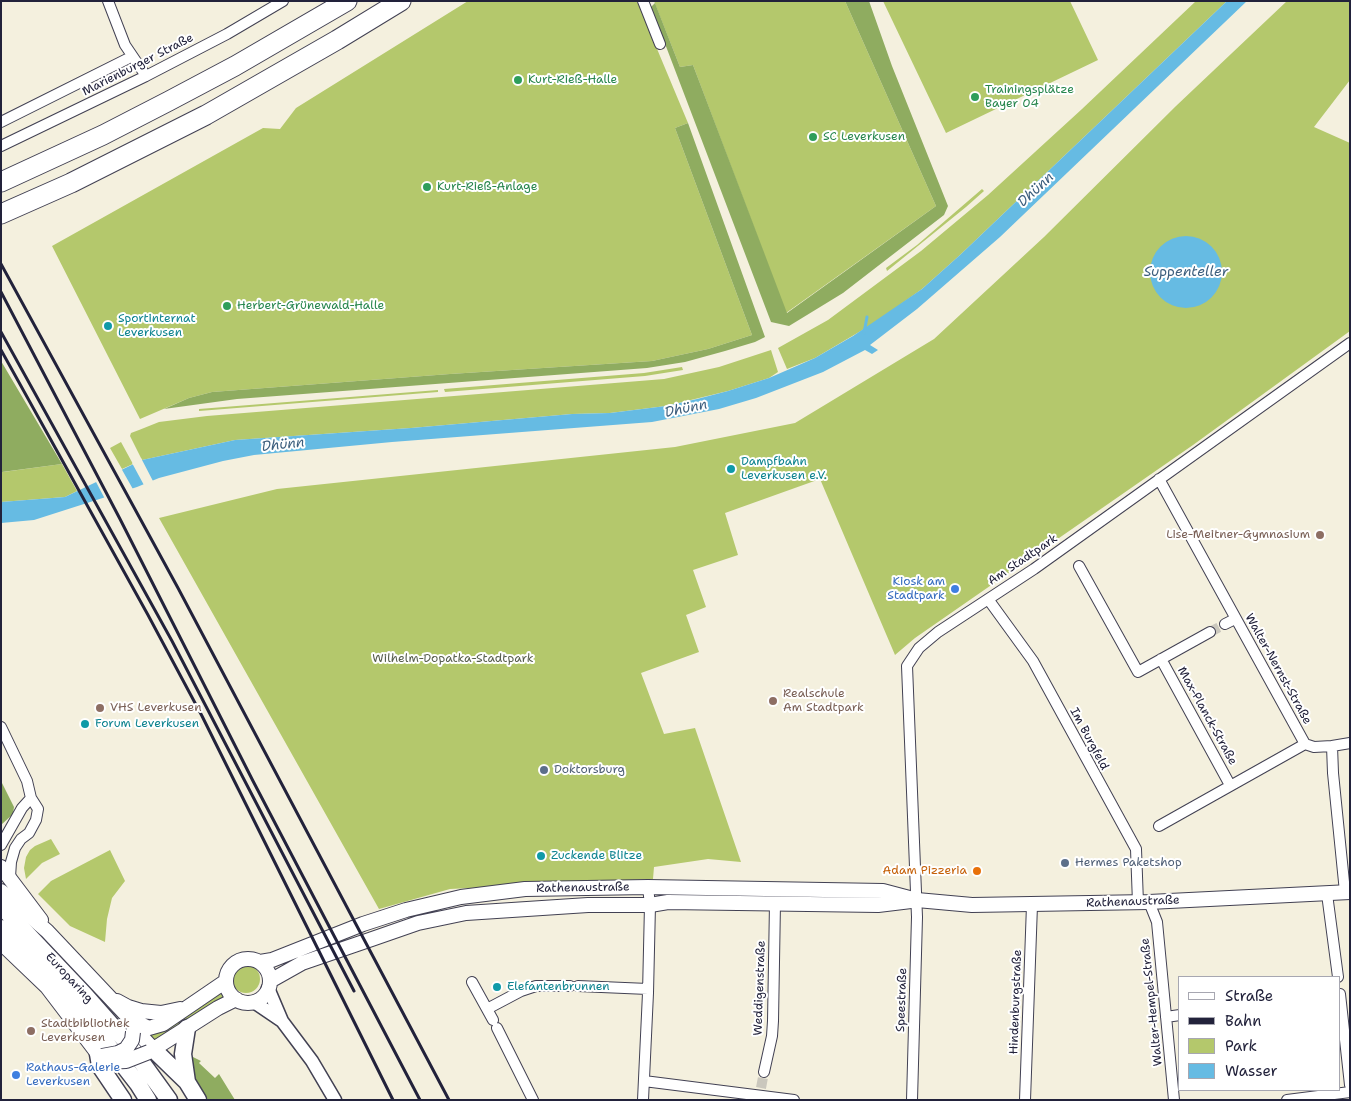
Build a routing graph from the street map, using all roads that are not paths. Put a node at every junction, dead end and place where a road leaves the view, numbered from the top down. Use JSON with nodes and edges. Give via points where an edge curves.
{"nodes":[{"id":1,"x":108,"y":1,"type":"edge"},
{"id":2,"x":283,"y":1,"type":"edge"},
{"id":3,"x":347,"y":1,"type":"edge"},
{"id":4,"x":401,"y":1,"type":"edge"},
{"id":5,"x":643,"y":1,"type":"edge"},
{"id":6,"x":660,"y":44,"type":"dead end"},
{"id":7,"x":131,"y":57,"type":"junction"},
{"id":8,"x":146,"y":76,"type":"junction"},
{"id":9,"x":1,"y":122,"type":"edge"},
{"id":10,"x":1,"y":146,"type":"edge"},
{"id":11,"x":1,"y":182,"type":"edge"},
{"id":12,"x":1,"y":214,"type":"edge"},
{"id":13,"x":1350,"y":343,"type":"edge"},
{"id":14,"x":1159,"y":479,"type":"junction"},
{"id":15,"x":1079,"y":566,"type":"dead end"},
{"id":16,"x":988,"y":599,"type":"junction"},
{"id":17,"x":1236,"y":619,"type":"junction"},
{"id":18,"x":1225,"y":624,"type":"tunnel mouth"},
{"id":19,"x":1210,"y":632,"type":"tunnel mouth"},
{"id":20,"x":1161,"y":659,"type":"junction"},
{"id":21,"x":1,"y":727,"type":"edge"},
{"id":22,"x":1350,"y":743,"type":"edge"},
{"id":23,"x":1305,"y":744,"type":"junction"},
{"id":24,"x":1332,"y":746,"type":"junction"},
{"id":25,"x":1230,"y":785,"type":"junction"},
{"id":26,"x":31,"y":798,"type":"junction"},
{"id":27,"x":16,"y":821,"type":"junction"},
{"id":28,"x":1159,"y":826,"type":"dead end"},
{"id":29,"x":1,"y":832,"type":"edge"},
{"id":30,"x":1,"y":845,"type":"edge"},
{"id":31,"x":6,"y":872,"type":"edge"},
{"id":32,"x":648,"y":886,"type":"junction"},
{"id":33,"x":1347,"y":892,"type":"edge"},
{"id":34,"x":1327,"y":894,"type":"junction"},
{"id":35,"x":3,"y":897,"type":"edge"},
{"id":36,"x":917,"y":900,"type":"junction"},
{"id":37,"x":1144,"y":902,"type":"junction"},
{"id":38,"x":775,"y":903,"type":"junction"},
{"id":39,"x":650,"y":905,"type":"junction"},
{"id":40,"x":1032,"y":905,"type":"junction"},
{"id":41,"x":1,"y":928,"type":"edge"},
{"id":42,"x":48,"y":931,"type":"junction"},
{"id":43,"x":1,"y":943,"type":"edge"},
{"id":44,"x":260,"y":962,"type":"junction"},
{"id":45,"x":1338,"y":976,"type":"edge"},
{"id":46,"x":226,"y":982,"type":"junction"},
{"id":47,"x":472,"y":982,"type":"dead end"},
{"id":48,"x":269,"y":984,"type":"junction"},
{"id":49,"x":648,"y":989,"type":"junction"},
{"id":50,"x":110,"y":998,"type":"junction"},
{"id":51,"x":236,"y":999,"type":"junction"},
{"id":52,"x":254,"y":1002,"type":"junction"},
{"id":53,"x":190,"y":1005,"type":"junction"},
{"id":54,"x":1341,"y":1005,"type":"edge"},
{"id":55,"x":487,"y":1009,"type":"junction"},
{"id":56,"x":1178,"y":1015,"type":"edge"},
{"id":57,"x":1166,"y":1017,"type":"junction"},
{"id":58,"x":282,"y":1021,"type":"junction"},
{"id":59,"x":132,"y":1026,"type":"junction"},
{"id":60,"x":187,"y":1028,"type":"junction"},
{"id":61,"x":152,"y":1051,"type":"junction"},
{"id":62,"x":102,"y":1057,"type":"junction"},
{"id":63,"x":764,"y":1072,"type":"tunnel mouth"},
{"id":64,"x":644,"y":1081,"type":"junction"},
{"id":65,"x":187,"y":1082,"type":"junction"},
{"id":66,"x":1350,"y":1085,"type":"edge"},
{"id":67,"x":1350,"y":1092,"type":"edge"},
{"id":68,"x":123,"y":1100,"type":"edge"},
{"id":69,"x":148,"y":1100,"type":"edge"},
{"id":70,"x":169,"y":1100,"type":"edge"},
{"id":71,"x":198,"y":1100,"type":"edge"},
{"id":72,"x":335,"y":1100,"type":"edge"},
{"id":73,"x":533,"y":1100,"type":"edge"},
{"id":74,"x":644,"y":1100,"type":"edge"},
{"id":75,"x":794,"y":1100,"type":"edge"},
{"id":76,"x":912,"y":1100,"type":"edge"},
{"id":77,"x":1025,"y":1100,"type":"edge"},
{"id":78,"x":1174,"y":1100,"type":"edge"},
{"id":79,"x":1287,"y":1100,"type":"edge"}],
"edges":[{"from":1,"to":7,"type":"street"},
{"from":2,"to":8,"type":"street","name":"Marienburger Straße"},
{"from":3,"to":11,"type":"highway","via":[[169,101]]},
{"from":4,"to":12,"type":"highway","via":[[206,115]]},
{"from":5,"to":6,"type":"street"},
{"from":7,"to":8,"type":"street"},
{"from":7,"to":9,"type":"street","name":"Marienburger Straße"},
{"from":8,"to":10,"type":"street","name":"Marienburger Straße"},
{"from":13,"to":14,"type":"street","name":"Am Stadtpark"},
{"from":14,"to":16,"type":"street","name":"Am Stadtpark"},
{"from":14,"to":17,"type":"street","name":"Walter-Nernst-Straße"},
{"from":15,"to":20,"type":"street","name":"Max-Planck-Straße","via":[[1138,672]]},
{"from":16,"to":36,"type":"street","name":"Am Stadtpark","via":[[919,648],[906,666]]},
{"from":16,"to":37,"type":"street","name":"Im Burgfeld","via":[[1033,661],[1136,849]]},
{"from":17,"to":18,"type":"street"},
{"from":17,"to":23,"type":"street","name":"Walter-Nernst-Straße"},
{"from":19,"to":20,"type":"street","name":"Max-Planck-Straße"},
{"from":20,"to":25,"type":"street","name":"Max-Planck-Straße"},
{"from":21,"to":26,"type":"street","via":[[27,781]]},
{"from":22,"to":24,"type":"street","name":"Walter-Nernst-Straße"},
{"from":23,"to":24,"type":"street","name":"Walter-Nernst-Straße"},
{"from":23,"to":25,"type":"street","name":"Max-Planck-Straße"},
{"from":24,"to":33,"type":"street"},
{"from":25,"to":28,"type":"street","name":"Max-Planck-Straße"},
{"from":26,"to":27,"type":"street"},
{"from":26,"to":31,"type":"street","via":[[38,809],[36,820],[15,848]]},
{"from":27,"to":29,"type":"street"},
{"from":27,"to":30,"type":"street"},
{"from":31,"to":42,"type":"main road","name":"Europaring"},
{"from":32,"to":36,"type":"main road","name":"Rathenaustraße","via":[[884,891]]},
{"from":32,"to":39,"type":"street"},
{"from":32,"to":44,"type":"main road","name":"Rathenaustraße","via":[[525,889],[461,897],[397,913]]},
{"from":33,"to":34,"type":"main road","name":"Rathenaustraße"},
{"from":34,"to":37,"type":"main road","name":"Rathenaustraße"},
{"from":34,"to":45,"type":"street"},
{"from":35,"to":42,"type":"main road","name":"Europaring"},
{"from":35,"to":70,"type":"highway","name":"Europaring","via":[[130,1046]]},
{"from":36,"to":38,"type":"main road","name":"Rathenaustraße","via":[[882,905]]},
{"from":36,"to":40,"type":"main road","name":"Rathenaustraße","via":[[972,905]]},
{"from":36,"to":76,"type":"street","name":"Speestraße"},
{"from":37,"to":40,"type":"main road","name":"Rathenaustraße"},
{"from":37,"to":57,"type":"street","name":"Walter-Hempel-Straße","via":[[1157,922]]},
{"from":38,"to":39,"type":"main road","name":"Rathenaustraße","via":[[668,902]]},
{"from":38,"to":63,"type":"street","name":"Weddigenstraße","via":[[773,1022]]},
{"from":39,"to":48,"type":"main road","name":"Rathenaustraße","via":[[588,905],[466,913],[372,938],[302,963]]},
{"from":39,"to":49,"type":"street"},
{"from":40,"to":77,"type":"street","name":"Hindenburgstraße"},
{"from":41,"to":69,"type":"highway","name":"Europaring","via":[[76,1004]]},
{"from":42,"to":50,"type":"main road","name":"Europaring"},
{"from":43,"to":62,"type":"main road","name":"Europaring","via":[[47,987]]},
{"from":44,"to":46,"type":"main road","via":[[252,959],[237,961],[227,973]]},
{"from":44,"to":48,"type":"main road","via":[[265,967]]},
{"from":46,"to":51,"type":"main road"},
{"from":46,"to":53,"type":"main road"},
{"from":47,"to":55,"type":"street"},
{"from":48,"to":52,"type":"main road","via":[[264,995]]},
{"from":48,"to":58,"type":"street"},
{"from":49,"to":55,"type":"street","via":[[536,986]]},
{"from":49,"to":64,"type":"street"},
{"from":50,"to":53,"type":"main road","via":[[141,1011],[161,1013]]},
{"from":50,"to":59,"type":"main road","name":"Europaring"},
{"from":51,"to":52,"type":"main road"},
{"from":51,"to":60,"type":"main road"},
{"from":52,"to":58,"type":"street"},
{"from":53,"to":59,"type":"main road","via":[[163,1024],[150,1028]]},
{"from":54,"to":66,"type":"street"},
{"from":55,"to":73,"type":"street"},
{"from":56,"to":57,"type":"street"},
{"from":57,"to":78,"type":"street","name":"Walter-Hempel-Straße"},
{"from":58,"to":72,"type":"street","via":[[312,1060]]},
{"from":59,"to":61,"type":"main road","name":"Europaring"},
{"from":59,"to":62,"type":"main road","bridge":true,"via":[[132,1040],[126,1049]]},
{"from":60,"to":61,"type":"main road"},
{"from":60,"to":65,"type":"highway","via":[[182,1054]]},
{"from":61,"to":62,"type":"main road","bridge":true,"via":[[126,1061]]},
{"from":61,"to":65,"type":"highway"},
{"from":62,"to":68,"type":"highway","via":[[100,1066]]},
{"from":64,"to":74,"type":"street"},
{"from":64,"to":75,"type":"street","via":[[761,1092]]},
{"from":65,"to":71,"type":"highway"},
{"from":67,"to":79,"type":"street"}]}
